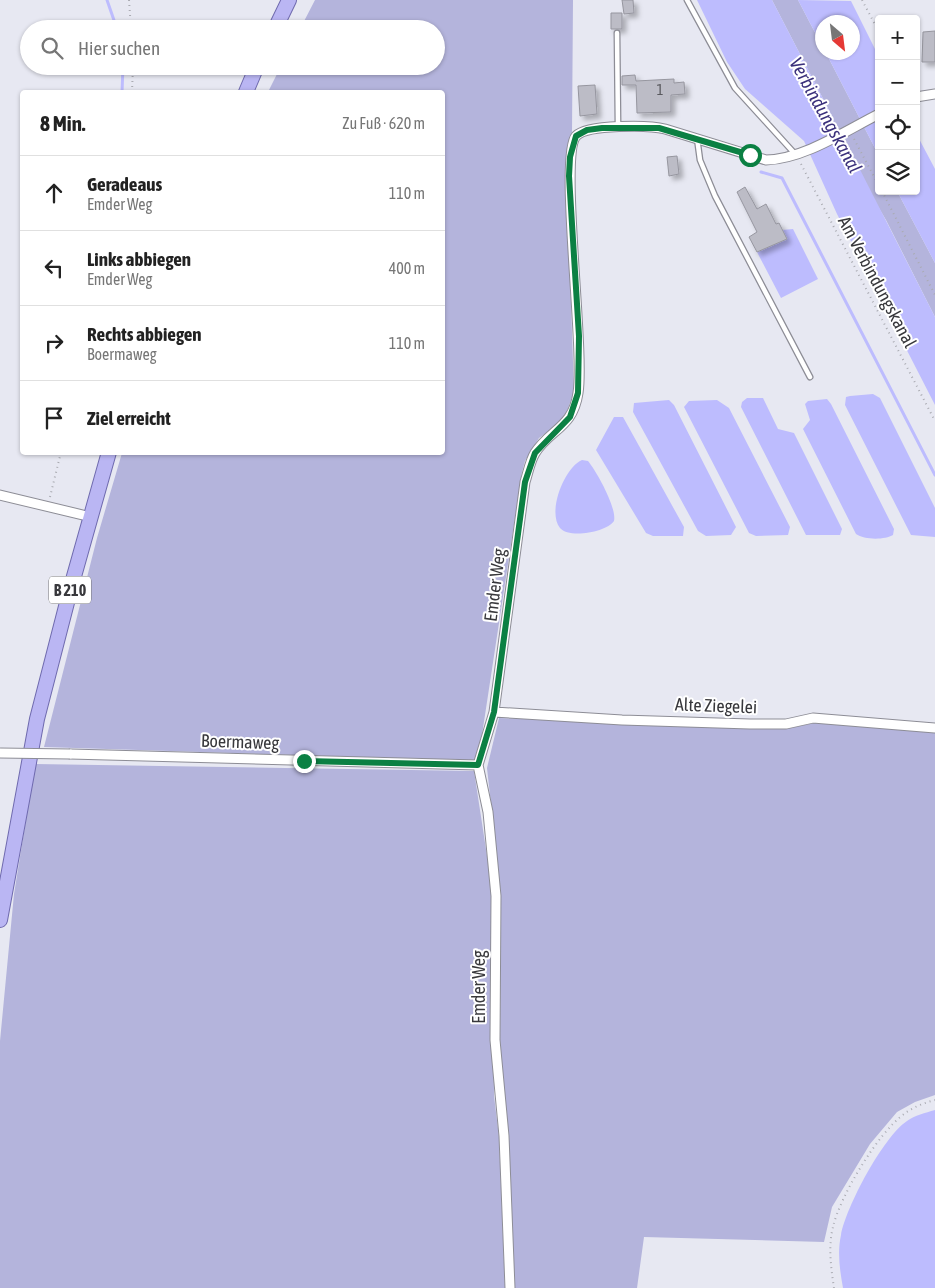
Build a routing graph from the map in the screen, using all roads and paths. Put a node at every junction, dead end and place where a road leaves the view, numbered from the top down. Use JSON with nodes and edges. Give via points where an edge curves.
{"nodes":[{"id":1,"x":129,"y":0,"type":"edge"},
{"id":2,"x":289,"y":0,"type":"edge"},
{"id":3,"x":687,"y":0,"type":"edge"},
{"id":4,"x":862,"y":0,"type":"edge"},
{"id":5,"x":130,"y":20,"type":"edge"},
{"id":6,"x":279,"y":20,"type":"edge"},
{"id":7,"x":875,"y":24,"type":"edge"},
{"id":8,"x":617,"y":33,"type":"dead end"},
{"id":9,"x":133,"y":75,"type":"edge"},
{"id":10,"x":253,"y":75,"type":"edge"},
{"id":11,"x":132,"y":90,"type":"edge"},
{"id":12,"x":247,"y":90,"type":"edge"},
{"id":13,"x":935,"y":94,"type":"edge"},
{"id":14,"x":920,"y":96,"type":"edge"},
{"id":15,"x":875,"y":116,"type":"edge"},
{"id":16,"x":618,"y":128,"type":"junction"},
{"id":17,"x":848,"y":129,"type":"junction"},
{"id":18,"x":697,"y":138,"type":"junction"},
{"id":19,"x":800,"y":154,"type":"junction"},
{"id":20,"x":875,"y":179,"type":"edge"},
{"id":21,"x":884,"y":195,"type":"edge"},
{"id":22,"x":935,"y":295,"type":"edge"},
{"id":23,"x":810,"y":377,"type":"dead end"},
{"id":24,"x":935,"y":422,"type":"edge"},
{"id":25,"x":60,"y":455,"type":"edge"},
{"id":26,"x":108,"y":455,"type":"edge"},
{"id":27,"x":0,"y":495,"type":"edge"},
{"id":28,"x":47,"y":506,"type":"junction"},
{"id":29,"x":91,"y":517,"type":"junction"},
{"id":30,"x":494,"y":712,"type":"junction"},
{"id":31,"x":935,"y":728,"type":"edge"},
{"id":32,"x":0,"y":753,"type":"edge"},
{"id":33,"x":478,"y":765,"type":"junction"},
{"id":34,"x":0,"y":920,"type":"edge"},
{"id":35,"x":935,"y":1100,"type":"edge"},
{"id":36,"x":510,"y":1288,"type":"edge"},
{"id":37,"x":834,"y":1288,"type":"edge"}],
"edges":[{"from":1,"to":5,"type":"path"},
{"from":2,"to":6,"type":"main road"},
{"from":3,"to":19,"type":"lane","via":[[735,88]]},
{"from":4,"to":7,"type":"path"},
{"from":8,"to":16,"type":"lane"},
{"from":9,"to":11,"type":"path"},
{"from":10,"to":12,"type":"main road"},
{"from":13,"to":14,"type":"street"},
{"from":15,"to":17,"type":"street","name":"Emder Weg"},
{"from":16,"to":18,"type":"street","name":"Emder Weg","via":[[659,128]]},
{"from":16,"to":30,"type":"street","name":"Emder Weg","via":[[581,133],[574,140],[570,157],[579,336],[578,393],[570,417],[535,453],[525,482]]},
{"from":17,"to":19,"type":"street","name":"Emder Weg"},
{"from":17,"to":20,"type":"path"},
{"from":18,"to":19,"type":"street","name":"Emder Weg","via":[[766,160]]},
{"from":18,"to":23,"type":"lane","via":[[700,160],[715,196]]},
{"from":19,"to":24,"type":"path","name":"Am Verbindungskanal"},
{"from":21,"to":22,"type":"path"},
{"from":25,"to":28,"type":"path"},
{"from":26,"to":29,"type":"main road","number":"B 210"},
{"from":27,"to":28,"type":"street"},
{"from":28,"to":29,"type":"street"},
{"from":29,"to":34,"type":"main road","number":"B 210","via":[[37,719]]},
{"from":30,"to":31,"type":"street","name":"Alte Ziegelei","via":[[750,724],[786,724],[813,718]]},
{"from":30,"to":33,"type":"street","name":"Emder Weg"},
{"from":32,"to":33,"type":"street","name":"Boermaweg","bridge":true},
{"from":33,"to":36,"type":"street","name":"Emder Weg","via":[[488,812],[496,896],[495,1040],[504,1136]]},
{"from":35,"to":37,"type":"path","via":[[898,1119],[848,1190],[838,1210],[831,1242]]}]}
